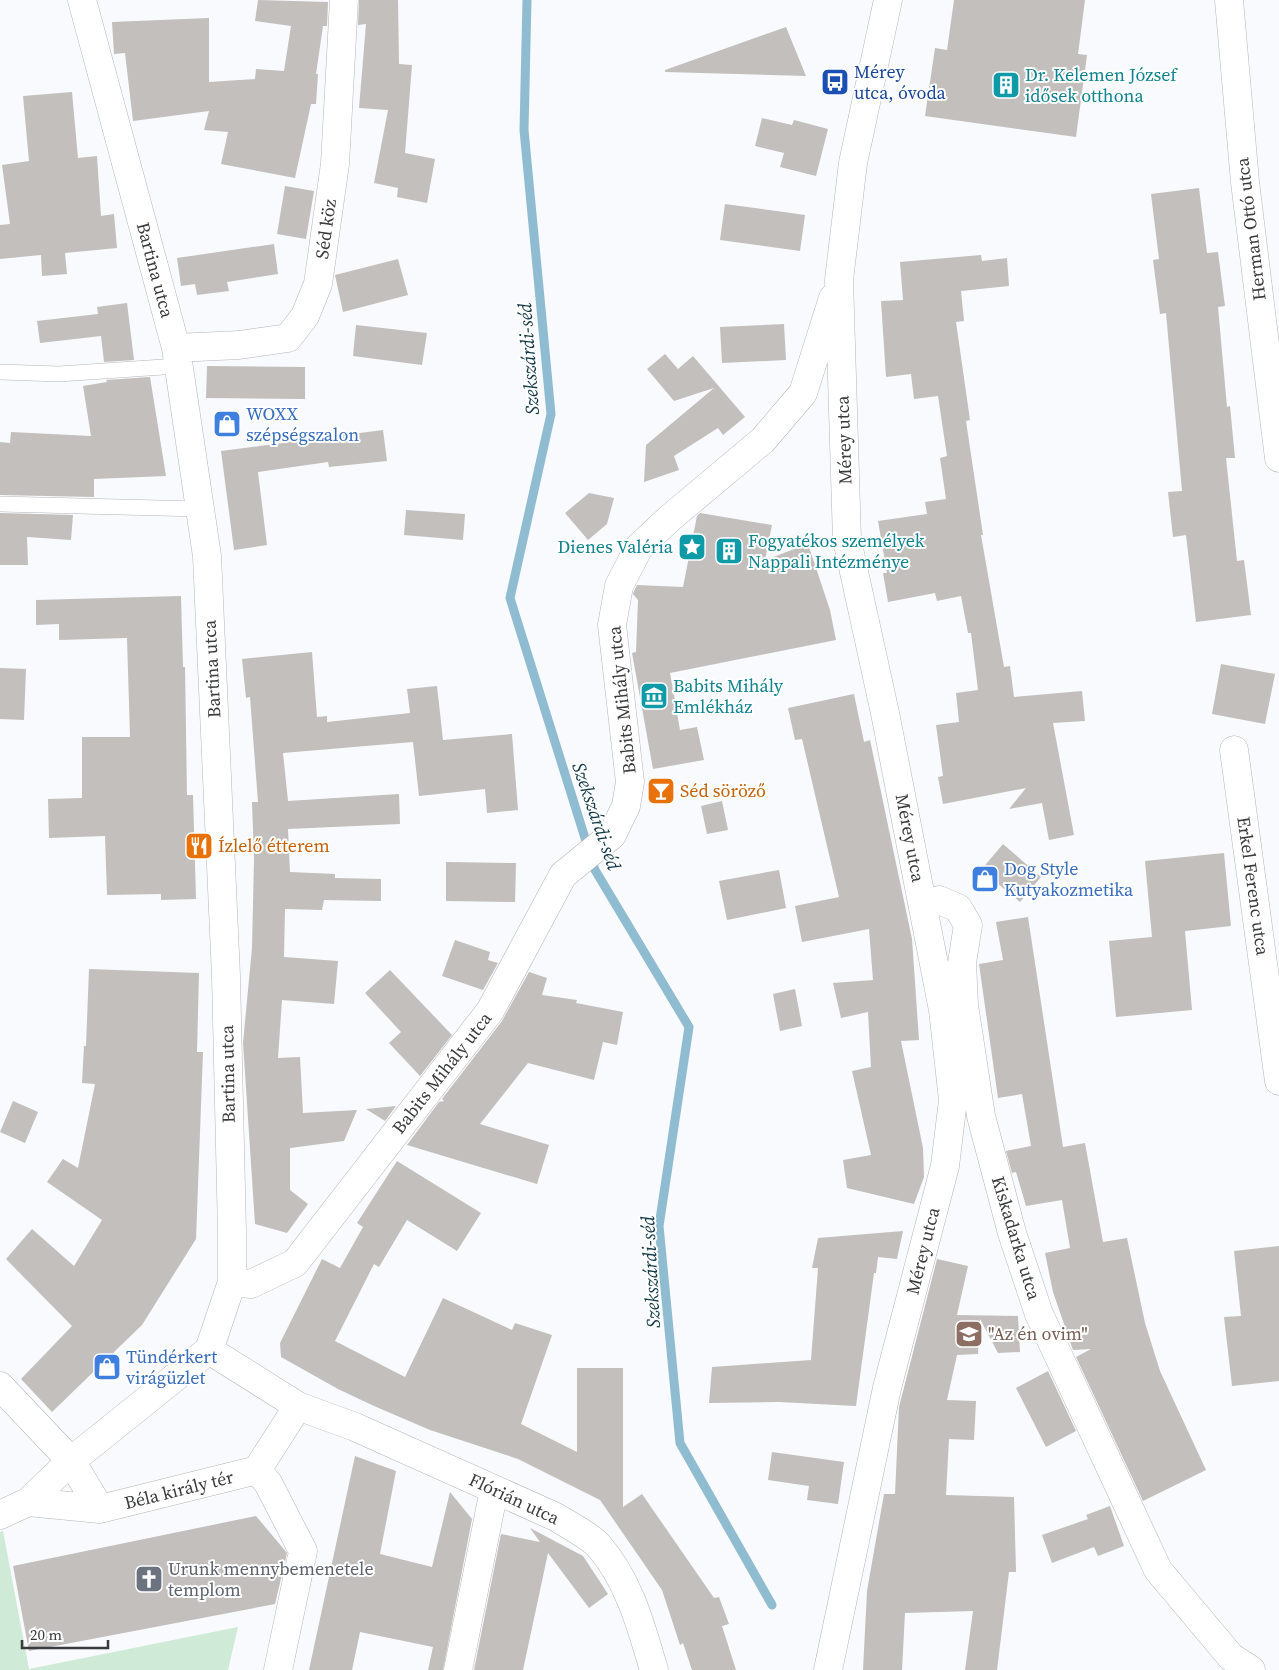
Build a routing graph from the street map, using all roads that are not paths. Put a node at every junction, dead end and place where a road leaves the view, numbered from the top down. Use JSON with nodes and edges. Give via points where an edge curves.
{"nodes":[{"id":1,"x":82,"y":0,"type":"edge"},
{"id":2,"x":344,"y":0,"type":"edge"},
{"id":3,"x":888,"y":0,"type":"edge"},
{"id":4,"x":1229,"y":0,"type":"edge"},
{"id":5,"x":839,"y":280,"type":"junction"},
{"id":6,"x":177,"y":357,"type":"junction"},
{"id":7,"x":0,"y":372,"type":"edge"},
{"id":8,"x":1279,"y":458,"type":"edge"},
{"id":9,"x":0,"y":504,"type":"edge"},
{"id":10,"x":200,"y":509,"type":"junction"},
{"id":11,"x":1234,"y":750,"type":"dead end"},
{"id":12,"x":923,"y":908,"type":"junction"},
{"id":13,"x":1279,"y":1081,"type":"edge"},
{"id":14,"x":232,"y":1282,"type":"junction"},
{"id":15,"x":209,"y":1350,"type":"junction"},
{"id":16,"x":0,"y":1386,"type":"edge"},
{"id":17,"x":298,"y":1406,"type":"junction"},
{"id":18,"x":71,"y":1461,"type":"junction"},
{"id":19,"x":257,"y":1470,"type":"junction"},
{"id":20,"x":494,"y":1490,"type":"junction"},
{"id":21,"x":28,"y":1502,"type":"junction"},
{"id":22,"x":100,"y":1509,"type":"junction"},
{"id":23,"x":0,"y":1515,"type":"edge"},
{"id":24,"x":278,"y":1670,"type":"edge"},
{"id":25,"x":458,"y":1670,"type":"edge"},
{"id":26,"x":654,"y":1670,"type":"edge"},
{"id":27,"x":828,"y":1670,"type":"edge"},
{"id":28,"x":1251,"y":1670,"type":"edge"}],
"edges":[{"from":1,"to":6,"type":"street","name":"Bartina utca"},
{"from":2,"to":6,"type":"street","name":"Séd köz","via":[[335,164],[318,284],[305,316],[288,338]]},
{"from":3,"to":5,"type":"street","name":"Mérey utca","via":[[853,163]]},
{"from":4,"to":8,"type":"street","name":"Herman Ottó utca","via":[[1245,182]]},
{"from":5,"to":12,"type":"street","name":"Mérey utca","via":[[847,540]]},
{"from":5,"to":14,"type":"street","name":"Babits Mihály utca","via":[[803,392],[763,440],[639,546],[619,586],[612,625],[630,782],[626,806],[612,835],[563,875],[490,1011],[295,1263],[251,1284]]},
{"from":6,"to":7,"type":"lane","via":[[59,374]]},
{"from":6,"to":10,"type":"street","name":"Bartina utca"},
{"from":9,"to":10,"type":"lane"},
{"from":10,"to":14,"type":"street","name":"Bartina utca","via":[[207,556],[226,976]]},
{"from":11,"to":13,"type":"street","name":"Erkel Ferenc utca"},
{"from":12,"to":27,"type":"street","name":"Mérey utca","via":[[943,1010],[953,1100],[945,1166],[887,1388]]},
{"from":12,"to":28,"type":"street","name":"Kiskadarka utca","via":[[939,900],[958,908],[968,926],[962,963],[964,1005],[981,1116],[1012,1234],[1039,1314],[1158,1570],[1231,1657]]},
{"from":14,"to":15,"type":"street","name":"Bartina utca"},
{"from":15,"to":17,"type":"street"},
{"from":15,"to":18,"type":"street"},
{"from":16,"to":18,"type":"street","name":"Béla király tér"},
{"from":17,"to":19,"type":"street","name":"Béla király tér"},
{"from":17,"to":20,"type":"street","name":"Flórián utca","via":[[355,1427]]},
{"from":18,"to":21,"type":"street"},
{"from":18,"to":22,"type":"street","name":"Béla király tér"},
{"from":19,"to":22,"type":"street","name":"Béla király tér"},
{"from":19,"to":24,"type":"street","name":"Béla király tér","via":[[268,1483],[303,1551]]},
{"from":20,"to":25,"type":"street"},
{"from":20,"to":26,"type":"street","name":"Flórián utca","via":[[556,1517],[597,1544],[617,1571],[638,1616]]},
{"from":21,"to":22,"type":"street","name":"Béla király tér"},
{"from":21,"to":23,"type":"street"}]}
